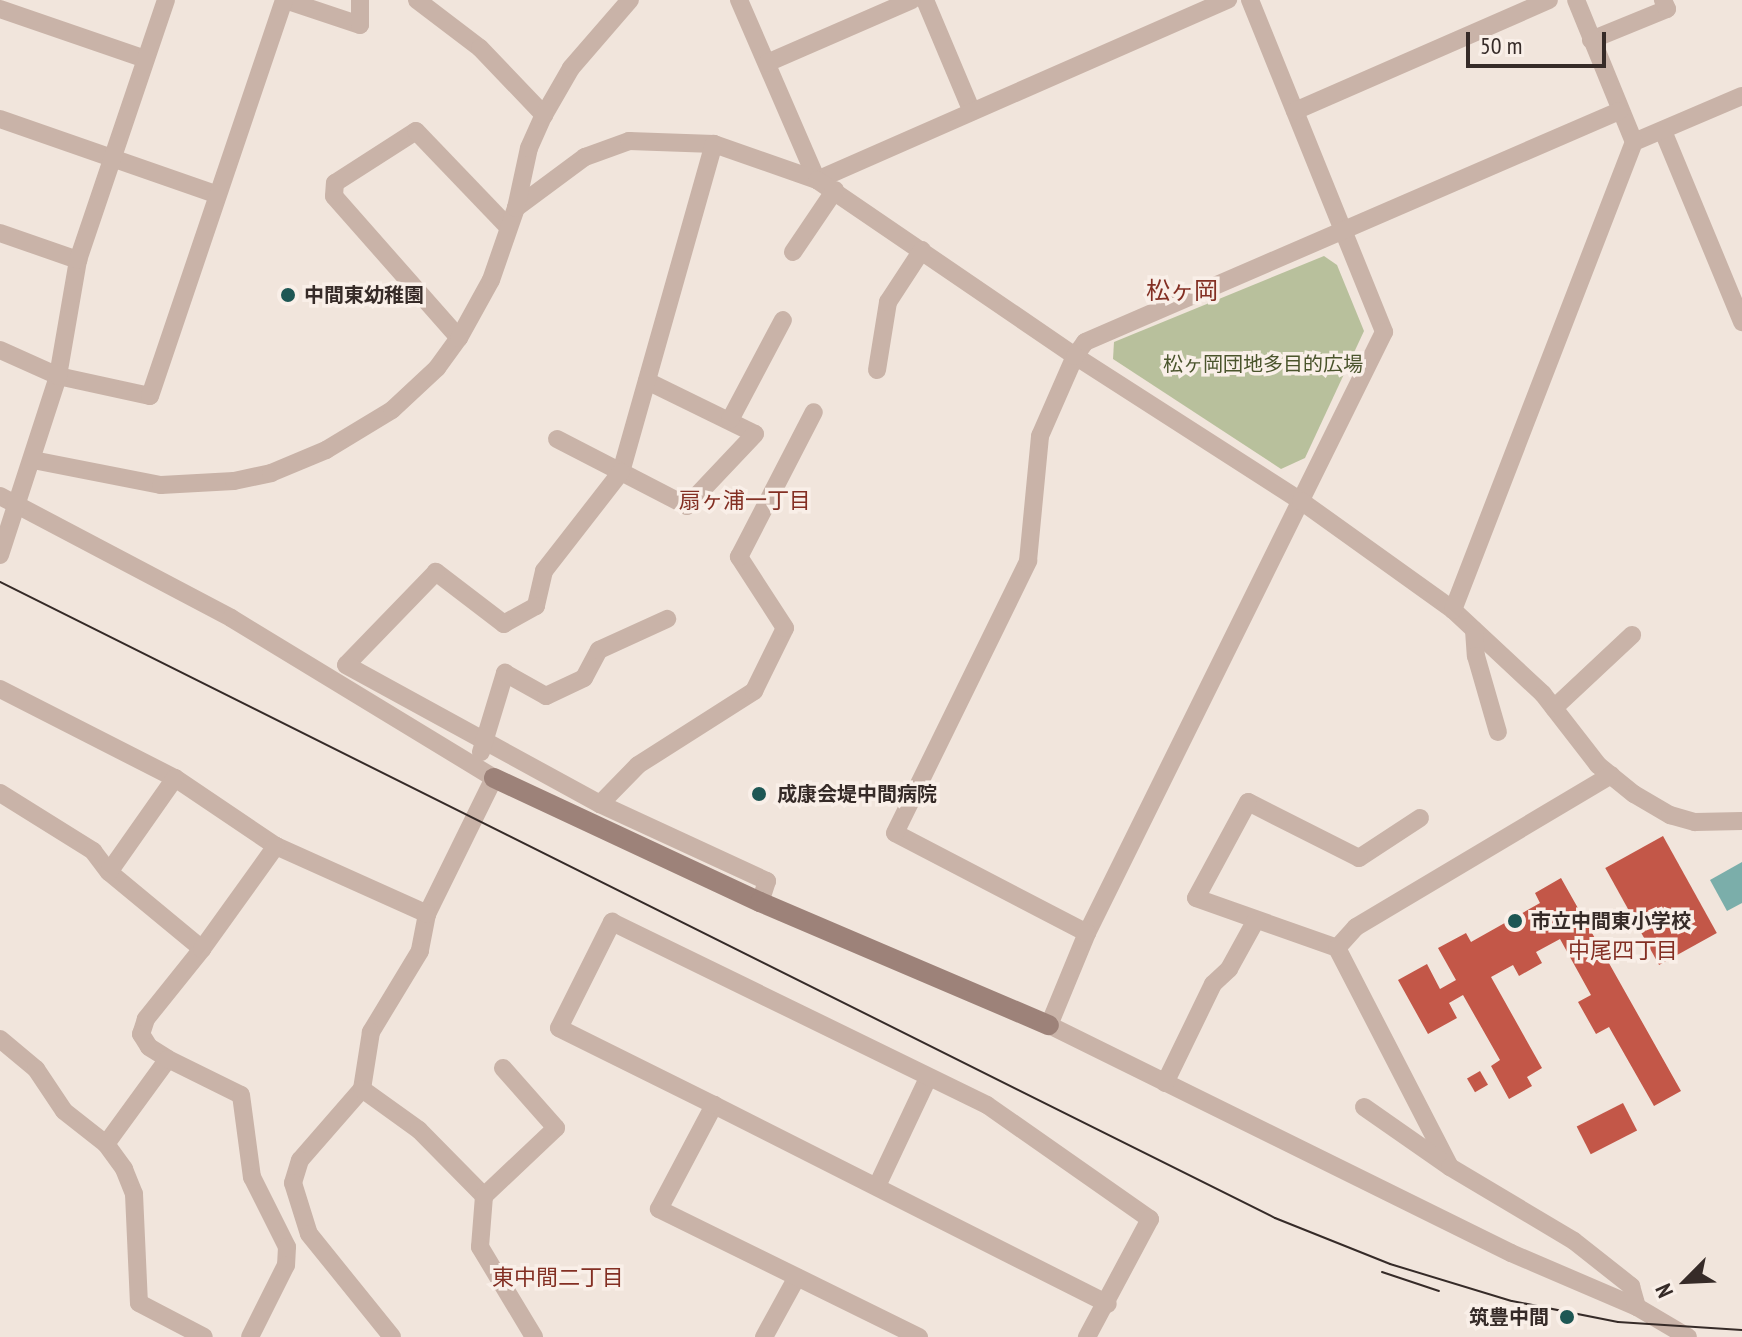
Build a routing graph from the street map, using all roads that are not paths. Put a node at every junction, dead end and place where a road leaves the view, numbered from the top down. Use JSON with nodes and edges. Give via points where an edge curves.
{"nodes":[{"id":1,"x":166,"y":0,"type":"edge"},
{"id":2,"x":285,"y":0,"type":"edge"},
{"id":3,"x":360,"y":0,"type":"edge"},
{"id":4,"x":417,"y":0,"type":"edge"},
{"id":5,"x":630,"y":0,"type":"edge"},
{"id":6,"x":739,"y":0,"type":"edge"},
{"id":7,"x":912,"y":0,"type":"edge"},
{"id":8,"x":925,"y":0,"type":"edge"},
{"id":9,"x":1228,"y":0,"type":"edge"},
{"id":10,"x":1250,"y":0,"type":"edge"},
{"id":11,"x":1549,"y":0,"type":"edge"},
{"id":12,"x":1576,"y":0,"type":"edge"},
{"id":13,"x":1663,"y":0,"type":"edge"},
{"id":14,"x":0,"y":9,"type":"edge"},
{"id":15,"x":1591,"y":40,"type":"junction"},
{"id":16,"x":145,"y":59,"type":"junction"},
{"id":17,"x":767,"y":63,"type":"junction"},
{"id":18,"x":1742,"y":96,"type":"edge"},
{"id":19,"x":1295,"y":111,"type":"junction"},
{"id":20,"x":1619,"y":111,"type":"junction"},
{"id":21,"x":972,"y":112,"type":"junction"},
{"id":22,"x":544,"y":115,"type":"junction"},
{"id":23,"x":0,"y":119,"type":"edge"},
{"id":24,"x":1663,"y":131,"type":"junction"},
{"id":25,"x":1634,"y":142,"type":"junction"},
{"id":26,"x":714,"y":144,"type":"junction"},
{"id":27,"x":114,"y":156,"type":"junction"},
{"id":28,"x":817,"y":180,"type":"junction"},
{"id":29,"x":835,"y":190,"type":"junction"},
{"id":30,"x":215,"y":194,"type":"junction"},
{"id":31,"x":516,"y":208,"type":"junction"},
{"id":32,"x":508,"y":227,"type":"junction"},
{"id":33,"x":1341,"y":232,"type":"junction"},
{"id":34,"x":0,"y":233,"type":"edge"},
{"id":35,"x":922,"y":250,"type":"junction"},
{"id":36,"x":793,"y":252,"type":"dead end"},
{"id":37,"x":78,"y":260,"type":"junction"},
{"id":38,"x":783,"y":320,"type":"dead end"},
{"id":39,"x":1742,"y":322,"type":"edge"},
{"id":40,"x":459,"y":338,"type":"junction"},
{"id":41,"x":0,"y":350,"type":"edge"},
{"id":42,"x":1075,"y":356,"type":"junction"},
{"id":43,"x":877,"y":370,"type":"dead end"},
{"id":44,"x":58,"y":376,"type":"junction"},
{"id":45,"x":647,"y":381,"type":"junction"},
{"id":46,"x":814,"y":412,"type":"dead end"},
{"id":47,"x":730,"y":420,"type":"junction"},
{"id":48,"x":557,"y":439,"type":"dead end"},
{"id":49,"x":33,"y":460,"type":"junction"},
{"id":50,"x":621,"y":472,"type":"junction"},
{"id":51,"x":8,"y":500,"type":"edge"},
{"id":52,"x":1301,"y":501,"type":"junction"},
{"id":53,"x":0,"y":555,"type":"edge"},
{"id":54,"x":1453,"y":610,"type":"junction"},
{"id":55,"x":667,"y":619,"type":"dead end"},
{"id":56,"x":1474,"y":630,"type":"junction"},
{"id":57,"x":1632,"y":635,"type":"dead end"},
{"id":58,"x":0,"y":689,"type":"edge"},
{"id":59,"x":1554,"y":708,"type":"junction"},
{"id":60,"x":1498,"y":732,"type":"dead end"},
{"id":61,"x":487,"y":745,"type":"junction"},
{"id":62,"x":471,"y":768,"type":"junction"},
{"id":63,"x":1611,"y":775,"type":"junction"},
{"id":64,"x":175,"y":778,"type":"junction"},
{"id":65,"x":494,"y":778,"type":"junction"},
{"id":66,"x":0,"y":793,"type":"edge"},
{"id":67,"x":600,"y":804,"type":"junction"},
{"id":68,"x":1420,"y":818,"type":"dead end"},
{"id":69,"x":1742,"y":821,"type":"edge"},
{"id":70,"x":276,"y":846,"type":"junction"},
{"id":71,"x":109,"y":872,"type":"junction"},
{"id":72,"x":760,"y":902,"type":"junction"},
{"id":73,"x":427,"y":914,"type":"junction"},
{"id":74,"x":1256,"y":920,"type":"junction"},
{"id":75,"x":1087,"y":933,"type":"junction"},
{"id":76,"x":1337,"y":948,"type":"junction"},
{"id":77,"x":202,"y":949,"type":"junction"},
{"id":78,"x":1049,"y":1025,"type":"junction"},
{"id":79,"x":0,"y":1039,"type":"edge"},
{"id":80,"x":168,"y":1059,"type":"junction"},
{"id":81,"x":503,"y":1068,"type":"dead end"},
{"id":82,"x":928,"y":1078,"type":"junction"},
{"id":83,"x":1165,"y":1083,"type":"junction"},
{"id":84,"x":362,"y":1089,"type":"junction"},
{"id":85,"x":714,"y":1105,"type":"junction"},
{"id":86,"x":1364,"y":1107,"type":"dead end"},
{"id":87,"x":106,"y":1144,"type":"junction"},
{"id":88,"x":1450,"y":1167,"type":"junction"},
{"id":89,"x":877,"y":1186,"type":"junction"},
{"id":90,"x":484,"y":1196,"type":"junction"},
{"id":91,"x":309,"y":1234,"type":"junction"},
{"id":92,"x":287,"y":1247,"type":"junction"},
{"id":93,"x":797,"y":1277,"type":"junction"},
{"id":94,"x":1108,"y":1304,"type":"junction"},
{"id":95,"x":1637,"y":1307,"type":"junction"},
{"id":96,"x":895,"y":1332,"type":"edge"},
{"id":97,"x":204,"y":1337,"type":"edge"},
{"id":98,"x":250,"y":1337,"type":"edge"},
{"id":99,"x":392,"y":1337,"type":"edge"},
{"id":100,"x":534,"y":1337,"type":"edge"},
{"id":101,"x":764,"y":1337,"type":"edge"},
{"id":102,"x":919,"y":1337,"type":"edge"},
{"id":103,"x":1087,"y":1337,"type":"edge"},
{"id":104,"x":1688,"y":1337,"type":"edge"}],
"edges":[{"from":1,"to":16,"type":"street"},
{"from":2,"to":3,"type":"street","via":[[360,25]]},
{"from":2,"to":30,"type":"street"},
{"from":4,"to":22,"type":"street","via":[[480,48]]},
{"from":5,"to":22,"type":"street","via":[[571,68]]},
{"from":6,"to":17,"type":"street"},
{"from":7,"to":17,"type":"street"},
{"from":8,"to":21,"type":"street"},
{"from":9,"to":21,"type":"street"},
{"from":10,"to":19,"type":"street"},
{"from":11,"to":19,"type":"street"},
{"from":12,"to":15,"type":"street"},
{"from":13,"to":15,"type":"street","via":[[1667,9]]},
{"from":14,"to":16,"type":"street"},
{"from":15,"to":20,"type":"street"},
{"from":16,"to":27,"type":"street"},
{"from":17,"to":28,"type":"street"},
{"from":18,"to":24,"type":"street"},
{"from":19,"to":33,"type":"street"},
{"from":20,"to":25,"type":"street"},
{"from":20,"to":33,"type":"street"},
{"from":21,"to":28,"type":"street"},
{"from":22,"to":31,"type":"street","via":[[529,148]]},
{"from":23,"to":27,"type":"street"},
{"from":24,"to":25,"type":"street"},
{"from":24,"to":39,"type":"street"},
{"from":25,"to":54,"type":"street"},
{"from":26,"to":28,"type":"street"},
{"from":26,"to":31,"type":"street","via":[[629,141],[585,157]]},
{"from":26,"to":45,"type":"street"},
{"from":27,"to":30,"type":"street"},
{"from":27,"to":37,"type":"street"},
{"from":28,"to":29,"type":"street"},
{"from":29,"to":35,"type":"street"},
{"from":29,"to":36,"type":"street"},
{"from":30,"to":44,"type":"street","via":[[150,396]]},
{"from":31,"to":32,"type":"street"},
{"from":32,"to":40,"type":"street","via":[[491,280]]},
{"from":32,"to":40,"type":"street","via":[[416,131],[335,183],[334,196]]},
{"from":33,"to":42,"type":"street","via":[[1085,342]]},
{"from":33,"to":52,"type":"street","via":[[1384,332]]},
{"from":34,"to":37,"type":"street"},
{"from":35,"to":42,"type":"street"},
{"from":35,"to":43,"type":"street","via":[[888,302]]},
{"from":37,"to":44,"type":"street"},
{"from":38,"to":47,"type":"street"},
{"from":40,"to":49,"type":"street","via":[[437,368],[392,410],[326,450],[271,473],[161,485]]},
{"from":41,"to":44,"type":"street"},
{"from":42,"to":52,"type":"street"},
{"from":42,"to":75,"type":"street","via":[[1040,436],[1028,561],[895,833]]},
{"from":44,"to":49,"type":"street"},
{"from":45,"to":47,"type":"street"},
{"from":45,"to":50,"type":"street"},
{"from":46,"to":67,"type":"street","via":[[739,557],[785,628],[754,691],[638,765]]},
{"from":47,"to":50,"type":"street","via":[[755,434],[687,506]]},
{"from":48,"to":50,"type":"street"},
{"from":49,"to":51,"type":"street"},
{"from":50,"to":61,"type":"street","via":[[544,571],[536,606],[504,624],[436,572],[346,665]]},
{"from":51,"to":53,"type":"street"},
{"from":51,"to":62,"type":"street","via":[[231,618]]},
{"from":52,"to":54,"type":"street"},
{"from":52,"to":75,"type":"street"},
{"from":54,"to":56,"type":"street"},
{"from":55,"to":61,"type":"street","via":[[599,650],[584,678],[546,696],[505,673]]},
{"from":56,"to":59,"type":"street"},
{"from":56,"to":60,"type":"street","via":[[1476,656]]},
{"from":57,"to":59,"type":"street"},
{"from":58,"to":64,"type":"street"},
{"from":59,"to":63,"type":"street"},
{"from":61,"to":62,"type":"street"},
{"from":61,"to":67,"type":"street"},
{"from":62,"to":65,"type":"street"},
{"from":63,"to":69,"type":"street","via":[[1670,815],[1695,822]]},
{"from":63,"to":76,"type":"street","via":[[1356,927]]},
{"from":64,"to":70,"type":"street"},
{"from":64,"to":71,"type":"street"},
{"from":65,"to":72,"type":"street"},
{"from":65,"to":73,"type":"street"},
{"from":66,"to":71,"type":"street","via":[[93,851]]},
{"from":67,"to":72,"type":"street","via":[[767,881]]},
{"from":68,"to":74,"type":"street","via":[[1359,858],[1248,802],[1196,898]]},
{"from":70,"to":73,"type":"street"},
{"from":70,"to":77,"type":"street"},
{"from":71,"to":77,"type":"street"},
{"from":72,"to":78,"type":"street"},
{"from":73,"to":84,"type":"street","via":[[420,951],[371,1032]]},
{"from":74,"to":76,"type":"street"},
{"from":74,"to":83,"type":"street","via":[[1229,969],[1213,984]]},
{"from":75,"to":78,"type":"street"},
{"from":76,"to":88,"type":"street"},
{"from":77,"to":80,"type":"street","via":[[146,1019],[141,1034],[149,1047]]},
{"from":78,"to":83,"type":"street"},
{"from":79,"to":87,"type":"street","via":[[36,1069],[64,1111]]},
{"from":80,"to":87,"type":"street"},
{"from":80,"to":92,"type":"street","via":[[241,1095],[252,1177]]},
{"from":81,"to":90,"type":"street","via":[[556,1128]]},
{"from":82,"to":85,"type":"street","via":[[612,922],[559,1028]]},
{"from":82,"to":89,"type":"street"},
{"from":82,"to":94,"type":"street","via":[[987,1105],[1150,1219]]},
{"from":83,"to":95,"type":"street","via":[[1511,1253]]},
{"from":84,"to":90,"type":"street","via":[[419,1130]]},
{"from":84,"to":91,"type":"street","via":[[300,1160],[293,1183]]},
{"from":85,"to":89,"type":"street"},
{"from":85,"to":93,"type":"street","via":[[659,1209]]},
{"from":86,"to":88,"type":"street"},
{"from":87,"to":97,"type":"street","via":[[134,1194],[139,1303]]},
{"from":88,"to":95,"type":"street","via":[[1574,1241],[1631,1286]]},
{"from":89,"to":94,"type":"street"},
{"from":90,"to":100,"type":"street","via":[[480,1247]]},
{"from":91,"to":92,"type":"street"},
{"from":91,"to":99,"type":"street"},
{"from":92,"to":98,"type":"street","via":[[286,1265]]},
{"from":93,"to":96,"type":"street"},
{"from":93,"to":101,"type":"street"},
{"from":94,"to":103,"type":"street"},
{"from":95,"to":104,"type":"street"},
{"from":96,"to":102,"type":"street"}]}
